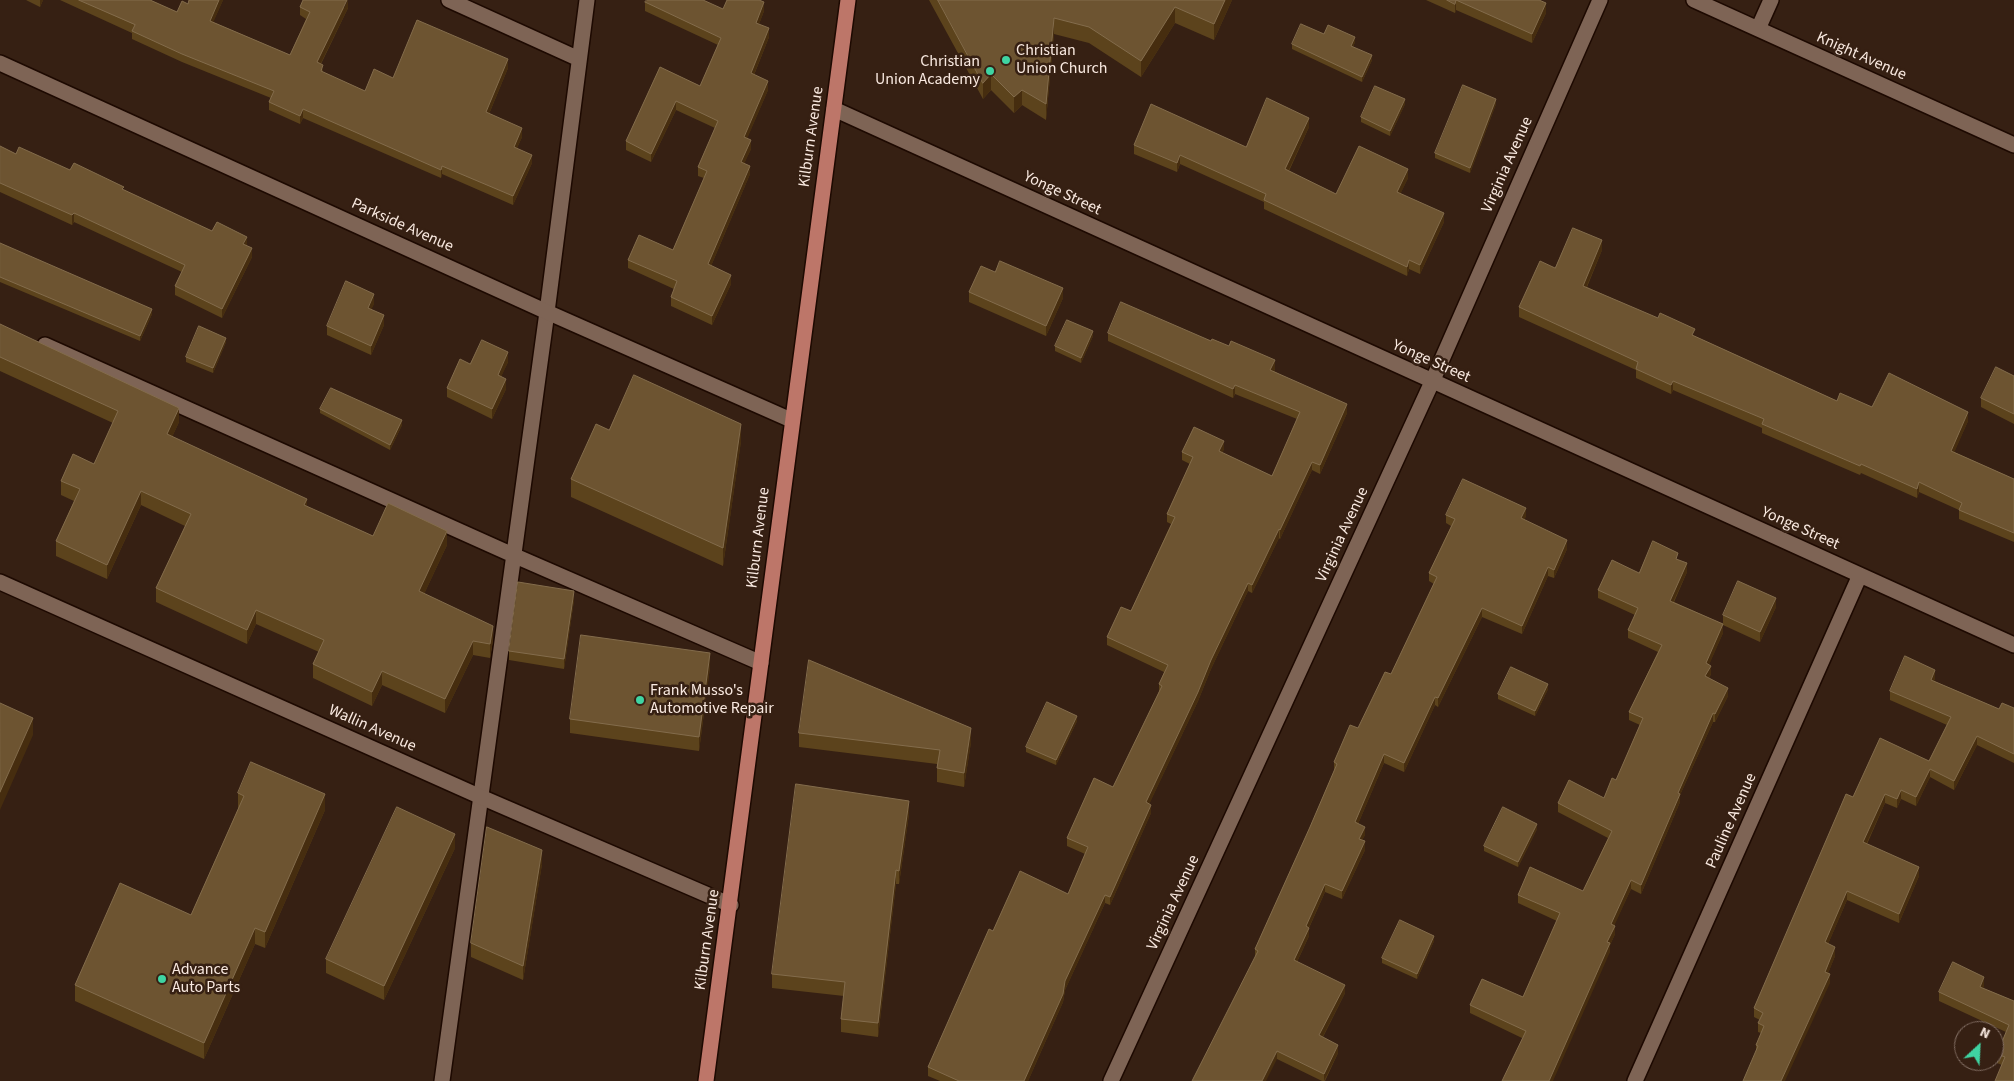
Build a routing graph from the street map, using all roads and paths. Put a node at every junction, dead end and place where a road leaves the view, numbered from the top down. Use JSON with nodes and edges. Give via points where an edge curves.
{"nodes":[{"id":1,"x":449,"y":0,"type":"edge"},
{"id":2,"x":587,"y":0,"type":"edge"},
{"id":3,"x":848,"y":0,"type":"edge"},
{"id":4,"x":1600,"y":0,"type":"edge"},
{"id":5,"x":1694,"y":0,"type":"edge"},
{"id":6,"x":1771,"y":0,"type":"edge"},
{"id":7,"x":1758,"y":30,"type":"junction"},
{"id":8,"x":579,"y":59,"type":"junction"},
{"id":9,"x":0,"y":62,"type":"edge"},
{"id":10,"x":834,"y":109,"type":"junction"},
{"id":11,"x":2014,"y":144,"type":"edge"},
{"id":12,"x":547,"y":312,"type":"junction"},
{"id":13,"x":27,"y":337,"type":"edge"},
{"id":14,"x":1432,"y":382,"type":"junction"},
{"id":15,"x":791,"y":420,"type":"junction"},
{"id":16,"x":513,"y":555,"type":"junction"},
{"id":17,"x":1860,"y":575,"type":"junction"},
{"id":18,"x":0,"y":582,"type":"edge"},
{"id":19,"x":2014,"y":645,"type":"edge"},
{"id":20,"x":761,"y":663,"type":"junction"},
{"id":21,"x":481,"y":797,"type":"junction"},
{"id":22,"x":731,"y":905,"type":"junction"},
{"id":23,"x":442,"y":1081,"type":"edge"},
{"id":24,"x":706,"y":1081,"type":"edge"},
{"id":25,"x":1111,"y":1081,"type":"edge"},
{"id":26,"x":1635,"y":1081,"type":"edge"}],
"edges":[{"from":1,"to":8,"type":"street"},
{"from":2,"to":8,"type":"street"},
{"from":3,"to":10,"type":"main road","name":"Kilburn Avenue"},
{"from":4,"to":14,"type":"street","name":"Virginia Avenue"},
{"from":5,"to":7,"type":"street","name":"Knight Avenue"},
{"from":6,"to":7,"type":"street"},
{"from":7,"to":11,"type":"street","name":"Knight Avenue"},
{"from":8,"to":12,"type":"street"},
{"from":9,"to":12,"type":"street","name":"Parkside Avenue"},
{"from":10,"to":14,"type":"street","name":"Yonge Street"},
{"from":10,"to":15,"type":"main road","name":"Kilburn Avenue"},
{"from":12,"to":15,"type":"street","name":"Parkside Avenue"},
{"from":12,"to":16,"type":"street"},
{"from":13,"to":16,"type":"street"},
{"from":14,"to":17,"type":"street","name":"Yonge Street"},
{"from":14,"to":25,"type":"street","name":"Virginia Avenue"},
{"from":15,"to":20,"type":"main road","name":"Kilburn Avenue"},
{"from":16,"to":20,"type":"street"},
{"from":16,"to":21,"type":"street"},
{"from":17,"to":19,"type":"street","name":"Yonge Street"},
{"from":17,"to":26,"type":"street","name":"Pauline Avenue"},
{"from":18,"to":21,"type":"street","name":"Wallin Avenue"},
{"from":20,"to":22,"type":"main road","name":"Kilburn Avenue"},
{"from":21,"to":22,"type":"street","name":"Wallin Avenue"},
{"from":21,"to":23,"type":"street"},
{"from":22,"to":24,"type":"main road","name":"Kilburn Avenue"}]}
